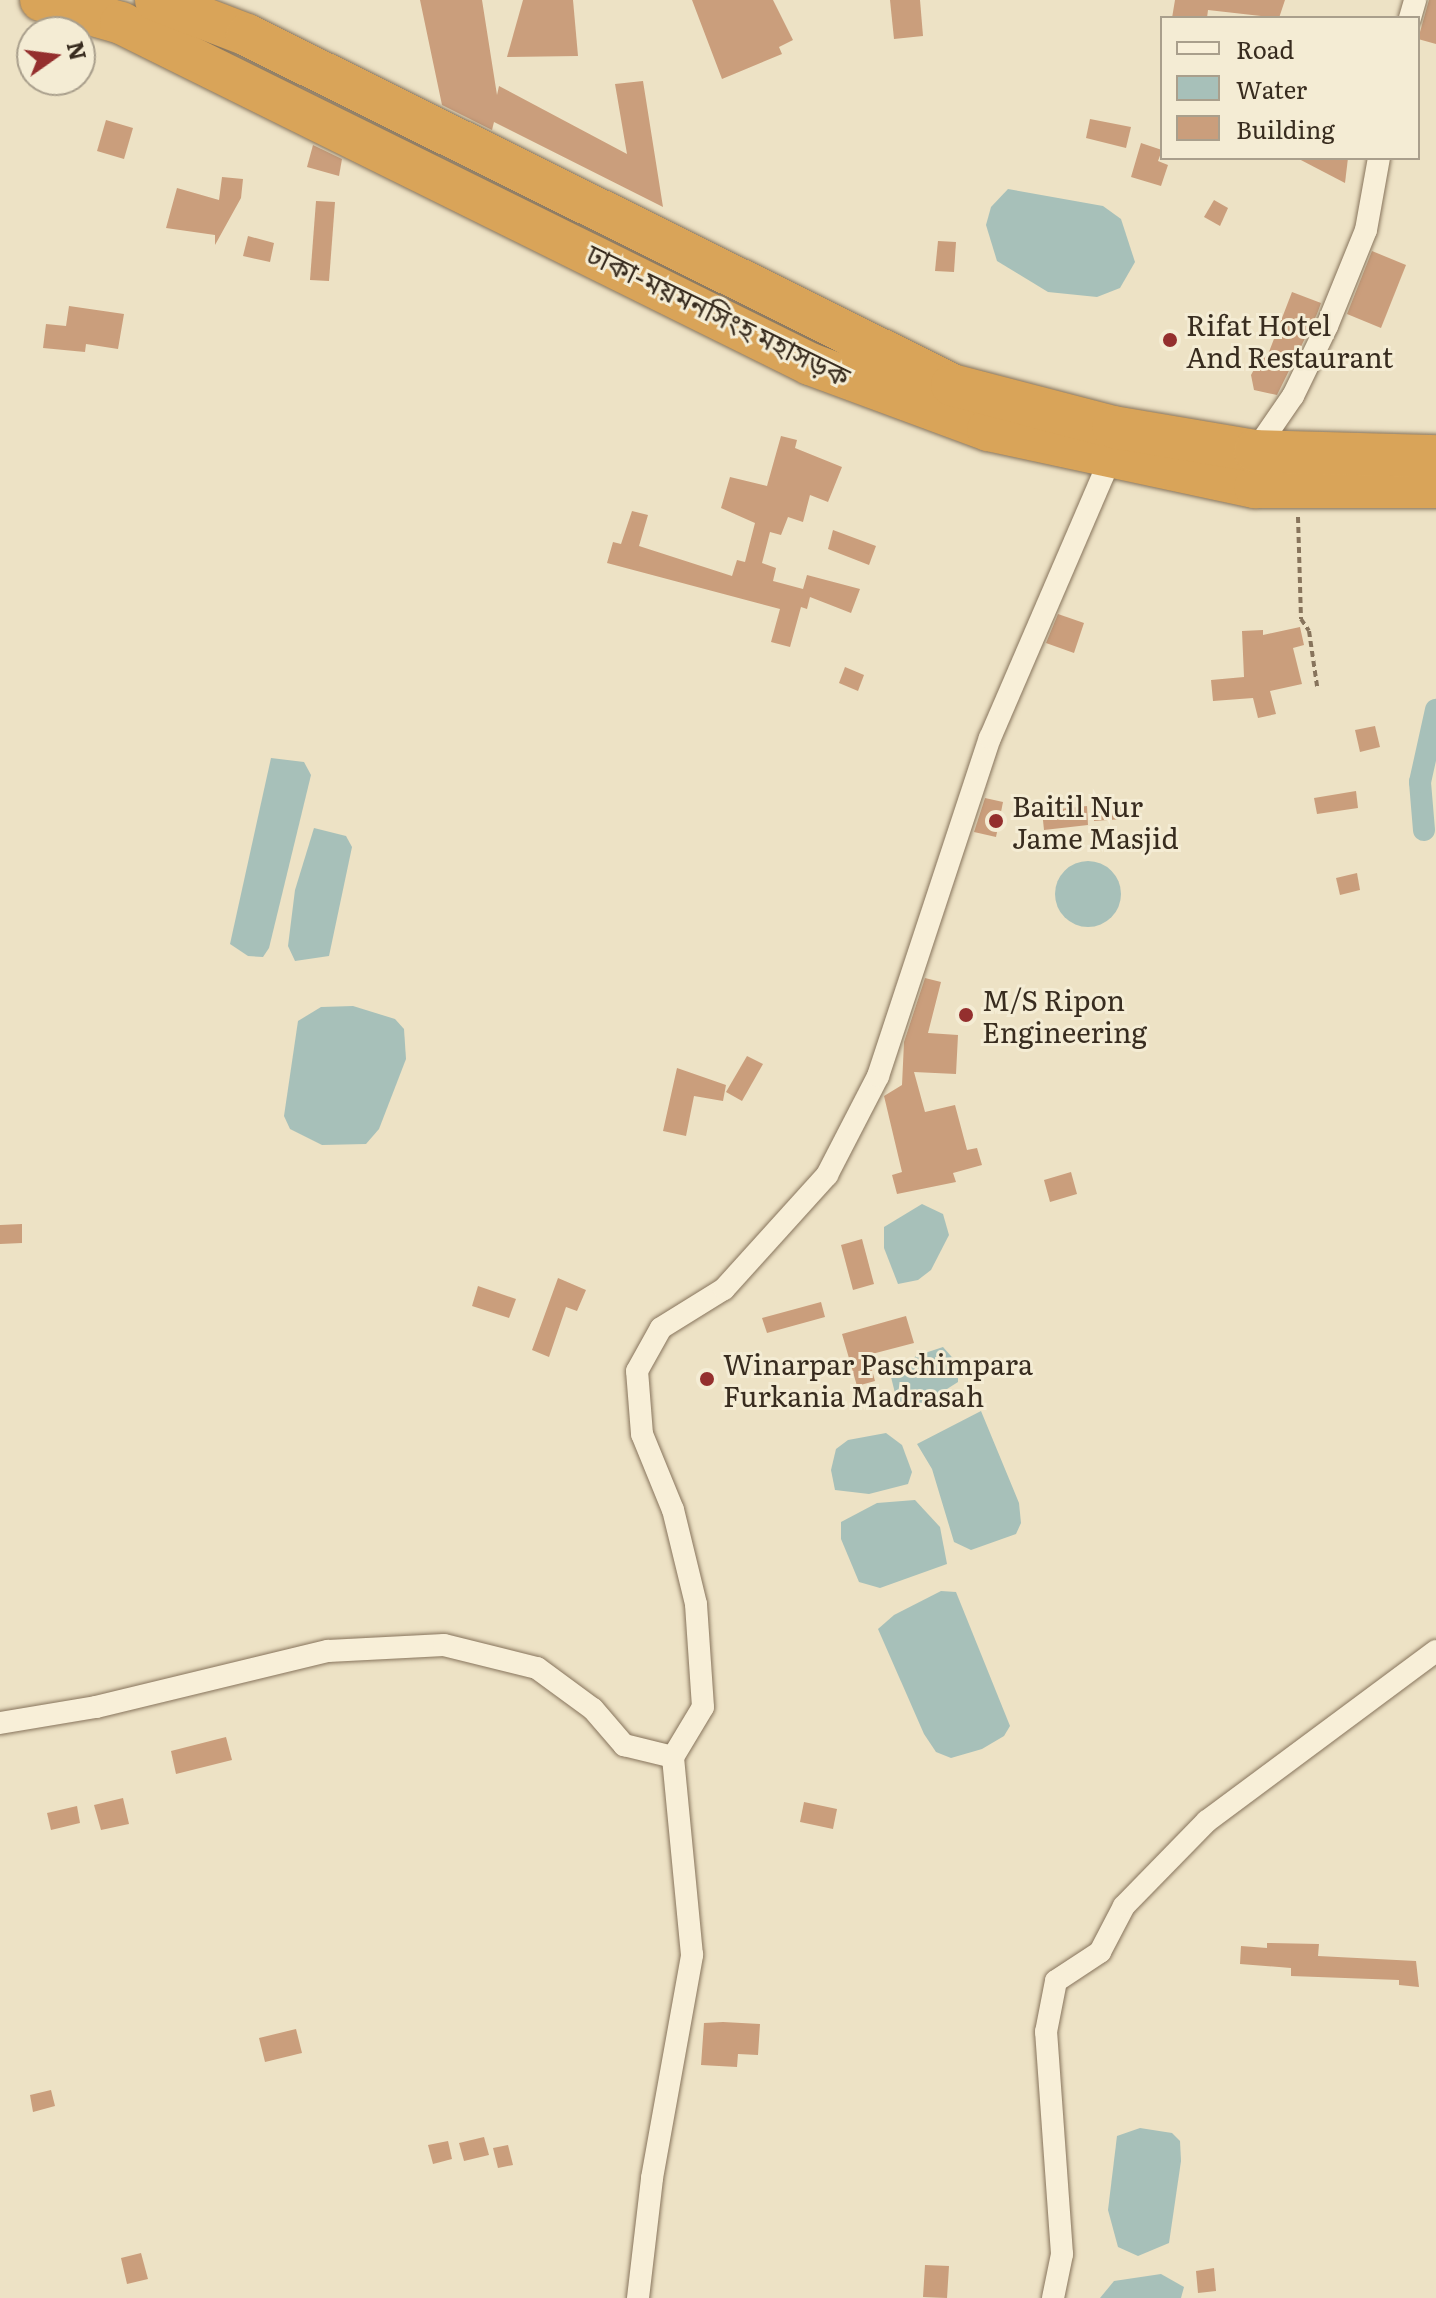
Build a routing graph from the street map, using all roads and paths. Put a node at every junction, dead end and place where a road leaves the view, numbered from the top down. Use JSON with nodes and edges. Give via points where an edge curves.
{"nodes":[{"id":1,"x":41,"y":0,"type":"edge"},
{"id":2,"x":156,"y":0,"type":"edge"},
{"id":3,"x":1379,"y":160,"type":"edge"},
{"id":4,"x":1255,"y":451,"type":"junction"},
{"id":5,"x":1436,"y":456,"type":"edge"},
{"id":6,"x":1111,"y":457,"type":"junction"},
{"id":7,"x":1301,"y":487,"type":"junction"},
{"id":8,"x":1436,"y":487,"type":"edge"},
{"id":9,"x":1317,"y":686,"type":"dead end"},
{"id":10,"x":1436,"y":1651,"type":"edge"},
{"id":11,"x":0,"y":1723,"type":"edge"},
{"id":12,"x":673,"y":1757,"type":"junction"},
{"id":13,"x":638,"y":2298,"type":"edge"},
{"id":14,"x":1053,"y":2298,"type":"edge"}],
"edges":[{"from":1,"to":6,"type":"highway","name":"ঢাকা-ময়মনসিংহ মহাসড়ক","via":[[121,23],[810,364],[988,430]]},
{"from":2,"to":4,"type":"highway","name":"ঢাকা-ময়মনসিংহ মহাসড়ক","via":[[247,35],[952,385],[1113,427]]},
{"from":3,"to":4,"type":"street","via":[[1366,230],[1327,326],[1293,396]]},
{"from":4,"to":5,"type":"highway","name":"ঢাকা-ময়মনসিংহ মহাসড়ক"},
{"from":6,"to":7,"type":"highway","name":"ঢাকা-ময়মনসিংহ মহাসড়ক","via":[[1255,487]]},
{"from":6,"to":12,"type":"street","via":[[990,738],[878,1076],[834,1161],[724,1289],[661,1328],[637,1371],[642,1434],[673,1510],[696,1604],[703,1707]]},
{"from":7,"to":8,"type":"highway","name":"ঢাকা-ময়মনসিংহ মহাসড়ক"},
{"from":7,"to":9,"type":"path","via":[[1301,619],[1309,631]]},
{"from":10,"to":14,"type":"street","via":[[1207,1821],[1124,1906],[1100,1952],[1056,1981],[1046,2032],[1062,2254]]},
{"from":11,"to":12,"type":"street","via":[[96,1707],[328,1651],[444,1645],[537,1668],[593,1709],[624,1745]]},
{"from":12,"to":13,"type":"street","via":[[692,1955],[637,2272]]}]}
